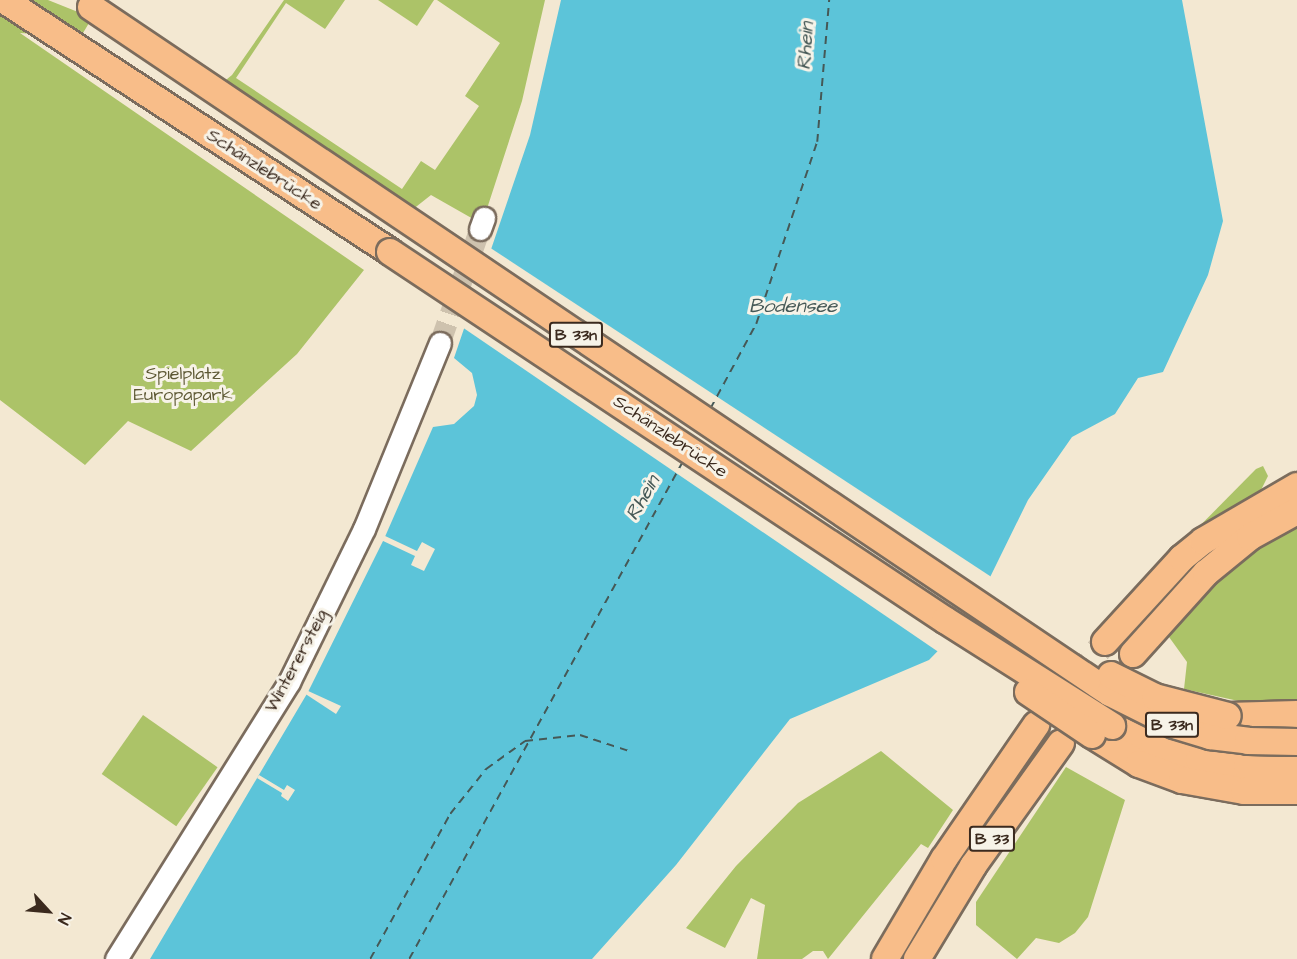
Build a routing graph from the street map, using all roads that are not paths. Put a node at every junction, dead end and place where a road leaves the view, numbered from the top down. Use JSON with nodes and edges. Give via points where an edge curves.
{"nodes":[{"id":1,"x":4,"y":0,"type":"edge"},
{"id":2,"x":85,"y":4,"type":"edge"},
{"id":3,"x":440,"y":343,"type":"tunnel mouth"},
{"id":4,"x":1297,"y":486,"type":"edge"},
{"id":5,"x":1297,"y":511,"type":"edge"},
{"id":6,"x":1134,"y":608,"type":"junction"},
{"id":7,"x":945,"y":620,"type":"junction"},
{"id":8,"x":1105,"y":642,"type":"tunnel mouth"},
{"id":9,"x":1062,"y":662,"type":"junction"},
{"id":10,"x":1297,"y":714,"type":"edge"},
{"id":11,"x":1297,"y":742,"type":"edge"},
{"id":12,"x":1297,"y":766,"type":"edge"},
{"id":13,"x":1297,"y":791,"type":"edge"},
{"id":14,"x":116,"y":959,"type":"edge"},
{"id":15,"x":885,"y":959,"type":"edge"},
{"id":16,"x":917,"y":959,"type":"edge"}],
"edges":[{"from":1,"to":7,"type":"main road","name":"Schänzlebrücke","number":"B 33n","bridge":true},
{"from":2,"to":9,"type":"main road","name":"Schänzlebrücke","number":"B 33n","bridge":true},
{"from":3,"to":14,"type":"street","name":"Winterersteig","via":[[364,530],[289,682]]},
{"from":4,"to":6,"type":"main road","via":[[1203,541]]},
{"from":5,"to":6,"type":"main road","via":[[1226,555],[1139,646],[1133,624]]},
{"from":6,"to":8,"type":"main road"},
{"from":7,"to":12,"type":"main road","name":"Schänzlebrücke","number":"B 33n","bridge":true,"via":[[1112,726],[1154,746],[1198,760],[1247,767]]},
{"from":7,"to":13,"type":"main road","number":"B 33n","bridge":true,"via":[[971,654],[1139,764],[1163,775],[1222,789]]},
{"from":9,"to":10,"type":"main road","number":"B 33n","bridge":true,"via":[[1096,666],[1155,697],[1189,708],[1228,716]]},
{"from":9,"to":11,"type":"main road","name":"Schänzlebrücke","number":"B 33n","bridge":true,"via":[[1110,693],[1174,725],[1248,741]]},
{"from":15,"to":16,"type":"main road","number":"B 33","via":[[944,860],[1035,728],[1047,723],[1054,725],[1060,745],[973,866]]}]}
